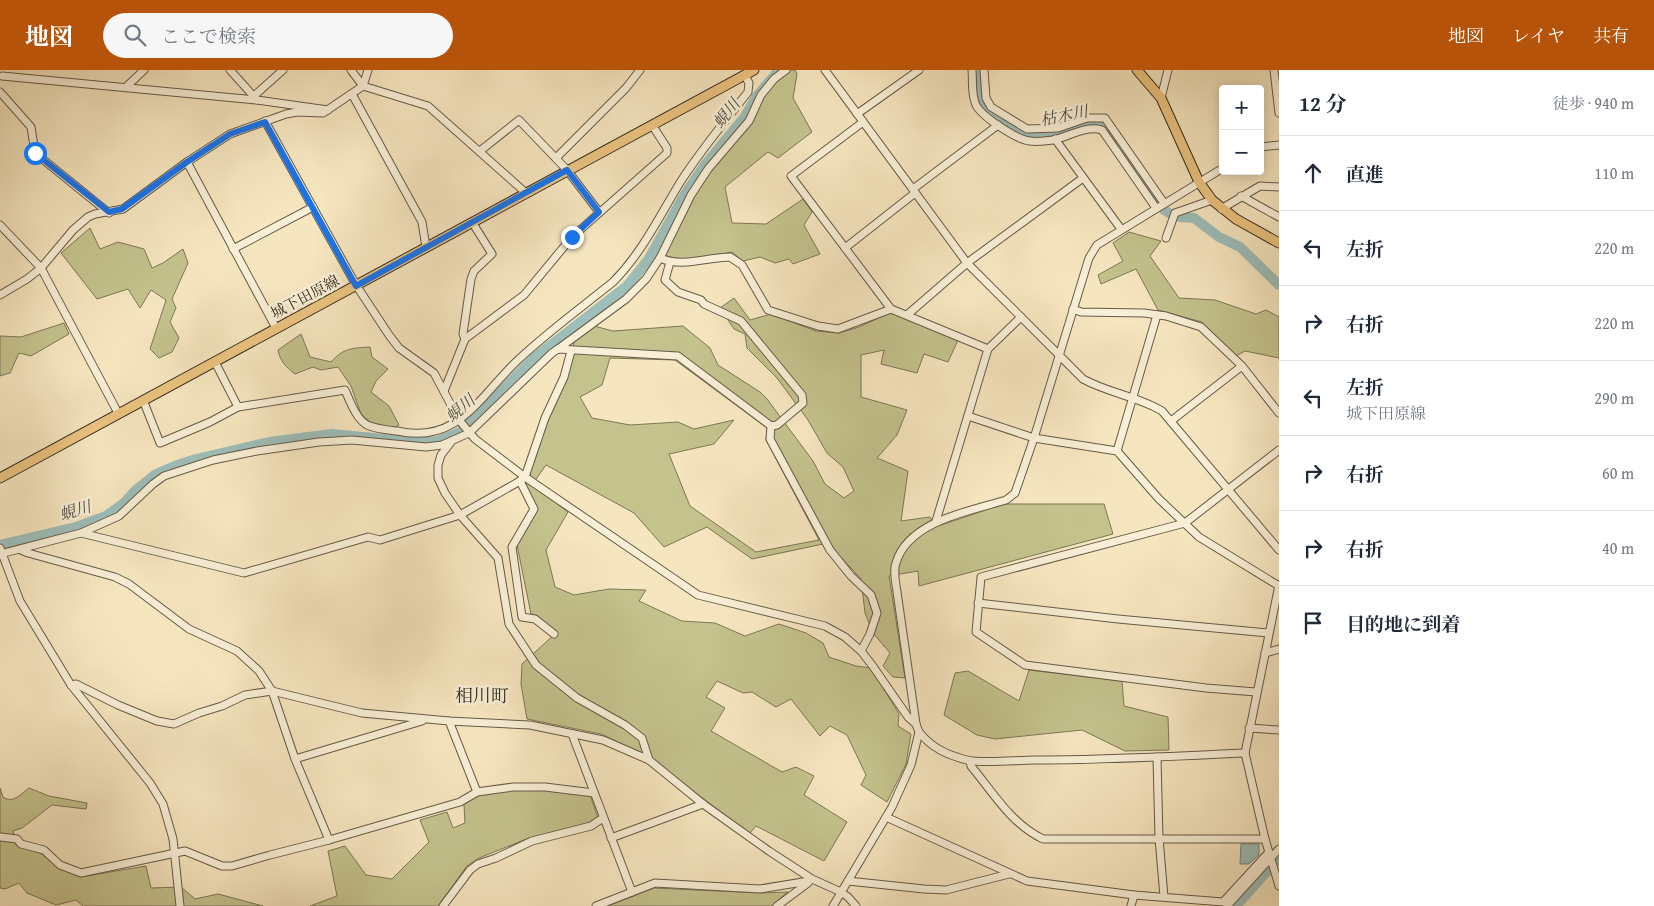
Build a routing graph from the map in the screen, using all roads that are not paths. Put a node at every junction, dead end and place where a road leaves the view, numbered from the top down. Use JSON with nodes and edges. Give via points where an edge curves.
{"nodes":[{"id":1,"x":8,"y":70,"type":"edge"},
{"id":2,"x":144,"y":70,"type":"edge"},
{"id":3,"x":230,"y":70,"type":"edge"},
{"id":4,"x":283,"y":70,"type":"edge"},
{"id":5,"x":351,"y":70,"type":"edge"},
{"id":6,"x":368,"y":70,"type":"edge"},
{"id":7,"x":754,"y":70,"type":"edge"},
{"id":8,"x":786,"y":70,"type":"edge"},
{"id":9,"x":826,"y":70,"type":"edge"},
{"id":10,"x":919,"y":70,"type":"edge"},
{"id":11,"x":972,"y":70,"type":"edge"},
{"id":12,"x":984,"y":70,"type":"edge"},
{"id":13,"x":1137,"y":70,"type":"edge"},
{"id":14,"x":1168,"y":70,"type":"edge"},
{"id":15,"x":1274,"y":70,"type":"edge"},
{"id":16,"x":637,"y":71,"type":"edge"},
{"id":17,"x":745,"y":76,"type":"junction"},
{"id":18,"x":1,"y":77,"type":"edge"},
{"id":19,"x":363,"y":86,"type":"junction"},
{"id":20,"x":126,"y":87,"type":"junction"},
{"id":21,"x":0,"y":92,"type":"edge"},
{"id":22,"x":352,"y":94,"type":"junction"},
{"id":23,"x":255,"y":98,"type":"junction"},
{"id":24,"x":1161,"y":98,"type":"junction"},
{"id":25,"x":328,"y":110,"type":"junction"},
{"id":26,"x":1279,"y":113,"type":"edge"},
{"id":27,"x":857,"y":114,"type":"junction"},
{"id":28,"x":265,"y":122,"type":"junction"},
{"id":29,"x":863,"y":122,"type":"junction"},
{"id":30,"x":652,"y":125,"type":"junction"},
{"id":31,"x":998,"y":125,"type":"junction"},
{"id":32,"x":1055,"y":140,"type":"junction"},
{"id":33,"x":1279,"y":145,"type":"edge"},
{"id":34,"x":1264,"y":147,"type":"edge"},
{"id":35,"x":480,"y":151,"type":"junction"},
{"id":36,"x":556,"y":158,"type":"junction"},
{"id":37,"x":187,"y":162,"type":"junction"},
{"id":38,"x":567,"y":170,"type":"junction"},
{"id":39,"x":1219,"y":170,"type":"edge"},
{"id":40,"x":1083,"y":178,"type":"junction"},
{"id":41,"x":1199,"y":182,"type":"junction"},
{"id":42,"x":1279,"y":187,"type":"edge"},
{"id":43,"x":914,"y":191,"type":"junction"},
{"id":44,"x":526,"y":193,"type":"junction"},
{"id":45,"x":1241,"y":196,"type":"junction"},
{"id":46,"x":1212,"y":200,"type":"junction"},
{"id":47,"x":1164,"y":203,"type":"junction"},
{"id":48,"x":313,"y":207,"type":"junction"},
{"id":49,"x":1156,"y":208,"type":"junction"},
{"id":50,"x":1221,"y":209,"type":"junction"},
{"id":51,"x":109,"y":212,"type":"junction"},
{"id":52,"x":599,"y":212,"type":"junction"},
{"id":53,"x":1279,"y":217,"type":"edge"},
{"id":54,"x":472,"y":222,"type":"junction"},
{"id":55,"x":0,"y":224,"type":"edge"},
{"id":56,"x":1121,"y":229,"type":"junction"},
{"id":57,"x":1166,"y":238,"type":"dead end"},
{"id":58,"x":1279,"y":242,"type":"edge"},
{"id":59,"x":426,"y":247,"type":"junction"},
{"id":60,"x":845,"y":248,"type":"junction"},
{"id":61,"x":233,"y":249,"type":"junction"},
{"id":62,"x":660,"y":258,"type":"junction"},
{"id":63,"x":670,"y":262,"type":"junction"},
{"id":64,"x":967,"y":263,"type":"junction"},
{"id":65,"x":41,"y":268,"type":"junction"},
{"id":66,"x":356,"y":286,"type":"junction"},
{"id":67,"x":0,"y":294,"type":"edge"},
{"id":68,"x":891,"y":309,"type":"junction"},
{"id":69,"x":1073,"y":309,"type":"junction"},
{"id":70,"x":907,"y":315,"type":"junction"},
{"id":71,"x":1157,"y":315,"type":"junction"},
{"id":72,"x":1021,"y":318,"type":"junction"},
{"id":73,"x":276,"y":328,"type":"junction"},
{"id":74,"x":465,"y":339,"type":"junction"},
{"id":75,"x":558,"y":349,"type":"junction"},
{"id":76,"x":988,"y":349,"type":"junction"},
{"id":77,"x":570,"y":351,"type":"junction"},
{"id":78,"x":1059,"y":354,"type":"junction"},
{"id":79,"x":215,"y":362,"type":"junction"},
{"id":80,"x":1242,"y":366,"type":"junction"},
{"id":81,"x":444,"y":391,"type":"junction"},
{"id":82,"x":1133,"y":398,"type":"junction"},
{"id":83,"x":143,"y":400,"type":"junction"},
{"id":84,"x":238,"y":406,"type":"junction"},
{"id":85,"x":118,"y":413,"type":"junction"},
{"id":86,"x":1279,"y":414,"type":"edge"},
{"id":87,"x":968,"y":416,"type":"junction"},
{"id":88,"x":460,"y":422,"type":"junction"},
{"id":89,"x":1172,"y":422,"type":"junction"},
{"id":90,"x":771,"y":426,"type":"junction"},
{"id":91,"x":468,"y":432,"type":"junction"},
{"id":92,"x":1034,"y":438,"type":"junction"},
{"id":93,"x":452,"y":442,"type":"junction"},
{"id":94,"x":1279,"y":450,"type":"edge"},
{"id":95,"x":1117,"y":451,"type":"junction"},
{"id":96,"x":0,"y":478,"type":"edge"},
{"id":97,"x":522,"y":479,"type":"junction"},
{"id":98,"x":1227,"y":490,"type":"junction"},
{"id":99,"x":460,"y":516,"type":"junction"},
{"id":100,"x":936,"y":521,"type":"junction"},
{"id":101,"x":1185,"y":523,"type":"junction"},
{"id":102,"x":81,"y":533,"type":"junction"},
{"id":103,"x":21,"y":550,"type":"junction"},
{"id":104,"x":1279,"y":550,"type":"edge"},
{"id":105,"x":1,"y":552,"type":"edge"},
{"id":106,"x":1279,"y":586,"type":"edge"},
{"id":107,"x":978,"y":603,"type":"junction"},
{"id":108,"x":1268,"y":633,"type":"junction"},
{"id":109,"x":554,"y":634,"type":"dead end"},
{"id":110,"x":1279,"y":650,"type":"edge"},
{"id":111,"x":861,"y":651,"type":"junction"},
{"id":112,"x":1264,"y":653,"type":"junction"},
{"id":113,"x":72,"y":685,"type":"junction"},
{"id":114,"x":272,"y":691,"type":"junction"},
{"id":115,"x":1256,"y":692,"type":"junction"},
{"id":116,"x":427,"y":719,"type":"junction"},
{"id":117,"x":449,"y":721,"type":"junction"},
{"id":118,"x":916,"y":724,"type":"junction"},
{"id":119,"x":1249,"y":728,"type":"junction"},
{"id":120,"x":1279,"y":730,"type":"edge"},
{"id":121,"x":919,"y":732,"type":"junction"},
{"id":122,"x":572,"y":734,"type":"junction"},
{"id":123,"x":1245,"y":754,"type":"junction"},
{"id":124,"x":1157,"y":757,"type":"junction"},
{"id":125,"x":295,"y":759,"type":"junction"},
{"id":126,"x":649,"y":760,"type":"junction"},
{"id":127,"x":970,"y":760,"type":"junction"},
{"id":128,"x":476,"y":792,"type":"junction"},
{"id":129,"x":594,"y":793,"type":"junction"},
{"id":130,"x":703,"y":804,"type":"junction"},
{"id":131,"x":886,"y":817,"type":"junction"},
{"id":132,"x":604,"y":818,"type":"junction"},
{"id":133,"x":0,"y":837,"type":"edge"},
{"id":134,"x":612,"y":838,"type":"junction"},
{"id":135,"x":1159,"y":838,"type":"junction"},
{"id":136,"x":1265,"y":839,"type":"junction"},
{"id":137,"x":329,"y":840,"type":"junction"},
{"id":138,"x":1279,"y":849,"type":"edge"},
{"id":139,"x":174,"y":854,"type":"junction"},
{"id":140,"x":1270,"y":857,"type":"junction"},
{"id":141,"x":1009,"y":874,"type":"junction"},
{"id":142,"x":811,"y":881,"type":"junction"},
{"id":143,"x":848,"y":881,"type":"junction"},
{"id":144,"x":1279,"y":886,"type":"edge"},
{"id":145,"x":632,"y":892,"type":"junction"},
{"id":146,"x":841,"y":892,"type":"junction"},
{"id":147,"x":1134,"y":895,"type":"junction"},
{"id":148,"x":1164,"y":897,"type":"junction"},
{"id":149,"x":180,"y":906,"type":"edge"},
{"id":150,"x":443,"y":906,"type":"edge"},
{"id":151,"x":596,"y":906,"type":"edge"},
{"id":152,"x":777,"y":906,"type":"edge"},
{"id":153,"x":833,"y":906,"type":"edge"},
{"id":154,"x":856,"y":906,"type":"edge"},
{"id":155,"x":1131,"y":906,"type":"edge"},
{"id":156,"x":1227,"y":906,"type":"edge"}],
"edges":[{"from":1,"to":18,"type":"street"},
{"from":2,"to":20,"type":"street"},
{"from":3,"to":23,"type":"street"},
{"from":4,"to":23,"type":"street"},
{"from":5,"to":19,"type":"street"},
{"from":6,"to":19,"type":"street"},
{"from":7,"to":17,"type":"main road","name":"城下田原線"},
{"from":8,"to":62,"type":"street","via":[[761,95],[749,121],[708,169],[691,195]]},
{"from":9,"to":27,"type":"street"},
{"from":10,"to":27,"type":"street"},
{"from":11,"to":31,"type":"street","via":[[976,107]]},
{"from":12,"to":47,"type":"street","via":[[986,98],[991,106],[1027,129],[1058,128],[1086,118],[1105,118]]},
{"from":13,"to":24,"type":"main road"},
{"from":14,"to":24,"type":"street"},
{"from":15,"to":26,"type":"street"},
{"from":16,"to":36,"type":"street","via":[[626,88]]},
{"from":17,"to":30,"type":"main road","name":"城下田原線"},
{"from":17,"to":88,"type":"street","via":[[749,83],[748,92],[691,166],[627,268],[519,359]]},
{"from":18,"to":20,"type":"street"},
{"from":19,"to":22,"type":"street"},
{"from":19,"to":35,"type":"street","via":[[428,106]]},
{"from":20,"to":23,"type":"street"},
{"from":21,"to":51,"type":"street","via":[[31,127],[35,153]]},
{"from":22,"to":25,"type":"street"},
{"from":22,"to":59,"type":"street","via":[[422,222]]},
{"from":23,"to":25,"type":"street"},
{"from":24,"to":41,"type":"main road"},
{"from":25,"to":28,"type":"street","via":[[286,114]]},
{"from":27,"to":29,"type":"street"},
{"from":28,"to":37,"type":"street","via":[[230,134]]},
{"from":28,"to":48,"type":"street"},
{"from":29,"to":43,"type":"street"},
{"from":29,"to":60,"type":"street","via":[[791,176]]},
{"from":30,"to":38,"type":"main road","name":"城下田原線"},
{"from":30,"to":52,"type":"street","via":[[667,153]]},
{"from":31,"to":32,"type":"street","via":[[1030,142]]},
{"from":31,"to":43,"type":"street"},
{"from":32,"to":40,"type":"street"},
{"from":32,"to":49,"type":"street","via":[[1086,129],[1102,130]]},
{"from":33,"to":34,"type":"street"},
{"from":35,"to":36,"type":"street","via":[[519,120]]},
{"from":35,"to":44,"type":"street"},
{"from":36,"to":38,"type":"street"},
{"from":37,"to":51,"type":"street","via":[[122,209]]},
{"from":37,"to":61,"type":"street"},
{"from":38,"to":44,"type":"main road","name":"城下田原線"},
{"from":38,"to":52,"type":"street"},
{"from":39,"to":41,"type":"street"},
{"from":40,"to":56,"type":"street"},
{"from":40,"to":64,"type":"street"},
{"from":41,"to":46,"type":"main road"},
{"from":41,"to":47,"type":"street"},
{"from":42,"to":45,"type":"street","via":[[1260,186]]},
{"from":43,"to":60,"type":"street"},
{"from":43,"to":64,"type":"street"},
{"from":44,"to":54,"type":"main road","name":"城下田原線"},
{"from":45,"to":50,"type":"street"},
{"from":45,"to":53,"type":"street"},
{"from":46,"to":50,"type":"main road"},
{"from":46,"to":57,"type":"street","via":[[1175,213]]},
{"from":47,"to":49,"type":"street"},
{"from":48,"to":61,"type":"street"},
{"from":48,"to":66,"type":"street"},
{"from":49,"to":56,"type":"street"},
{"from":50,"to":58,"type":"main road"},
{"from":51,"to":65,"type":"street","via":[[88,217]]},
{"from":52,"to":74,"type":"street","via":[[572,237],[524,295]]},
{"from":54,"to":59,"type":"main road","name":"城下田原線"},
{"from":54,"to":74,"type":"street","via":[[492,254],[474,271],[471,280]]},
{"from":55,"to":65,"type":"street"},
{"from":56,"to":69,"type":"street","via":[[1097,245],[1089,258]]},
{"from":59,"to":66,"type":"main road","name":"城下田原線"},
{"from":60,"to":68,"type":"street"},
{"from":61,"to":73,"type":"street"},
{"from":62,"to":63,"type":"street"},
{"from":62,"to":75,"type":"street","via":[[646,279],[626,298]]},
{"from":63,"to":68,"type":"street","via":[[730,257],[742,265],[768,310],[818,326],[838,329]]},
{"from":63,"to":90,"type":"street","via":[[664,280],[678,292],[741,321],[802,395],[803,403],[777,425]]},
{"from":64,"to":70,"type":"street"},
{"from":64,"to":72,"type":"street"},
{"from":65,"to":67,"type":"street","via":[[27,280]]},
{"from":65,"to":85,"type":"street"},
{"from":66,"to":73,"type":"main road","name":"城下田原線"},
{"from":66,"to":81,"type":"street","via":[[399,348],[434,373]]},
{"from":68,"to":70,"type":"street"},
{"from":69,"to":71,"type":"street"},
{"from":69,"to":78,"type":"street"},
{"from":70,"to":76,"type":"street"},
{"from":71,"to":80,"type":"street","via":[[1201,327]]},
{"from":71,"to":82,"type":"street"},
{"from":72,"to":76,"type":"street"},
{"from":72,"to":78,"type":"street"},
{"from":73,"to":79,"type":"main road","name":"城下田原線"},
{"from":74,"to":81,"type":"street"},
{"from":75,"to":77,"type":"street"},
{"from":75,"to":91,"type":"street"},
{"from":76,"to":87,"type":"street"},
{"from":77,"to":90,"type":"street","via":[[678,356]]},
{"from":77,"to":97,"type":"street","via":[[564,377],[544,418]]},
{"from":78,"to":82,"type":"street","via":[[1083,379],[1097,387]]},
{"from":78,"to":92,"type":"street"},
{"from":79,"to":83,"type":"main road","name":"城下田原線"},
{"from":79,"to":84,"type":"street"},
{"from":80,"to":86,"type":"street"},
{"from":80,"to":89,"type":"street"},
{"from":81,"to":88,"type":"street"},
{"from":82,"to":89,"type":"street","via":[[1162,411]]},
{"from":82,"to":95,"type":"street"},
{"from":83,"to":84,"type":"street","via":[[160,443]]},
{"from":83,"to":85,"type":"main road","name":"城下田原線"},
{"from":84,"to":88,"type":"street","via":[[345,390],[367,425],[405,433],[432,434]]},
{"from":85,"to":96,"type":"main road","name":"城下田原線"},
{"from":87,"to":92,"type":"street"},
{"from":87,"to":100,"type":"street"},
{"from":88,"to":91,"type":"street"},
{"from":89,"to":98,"type":"street"},
{"from":90,"to":111,"type":"street","via":[[770,439],[830,550],[871,595],[878,613]]},
{"from":91,"to":93,"type":"street"},
{"from":91,"to":97,"type":"street"},
{"from":92,"to":95,"type":"street"},
{"from":92,"to":100,"type":"street","via":[[1015,493],[1006,500]]},
{"from":93,"to":99,"type":"street","via":[[441,455],[438,478]]},
{"from":93,"to":102,"type":"street","via":[[426,447],[352,440],[319,442],[213,460],[164,476],[119,516]]},
{"from":94,"to":98,"type":"street"},
{"from":95,"to":101,"type":"street"},
{"from":97,"to":99,"type":"street"},
{"from":97,"to":109,"type":"street","via":[[534,508],[512,547],[522,617],[536,619]]},
{"from":97,"to":111,"type":"street","via":[[698,595],[825,626]]},
{"from":98,"to":101,"type":"street"},
{"from":98,"to":104,"type":"street"},
{"from":99,"to":102,"type":"street","via":[[380,540],[368,537],[244,573]]},
{"from":99,"to":126,"type":"street","via":[[498,558],[509,624],[536,665],[577,698],[642,738]]},
{"from":100,"to":118,"type":"street","via":[[902,549],[895,564]]},
{"from":101,"to":106,"type":"street","via":[[1199,537]]},
{"from":101,"to":107,"type":"street","via":[[981,577]]},
{"from":102,"to":103,"type":"street"},
{"from":103,"to":105,"type":"street"},
{"from":103,"to":114,"type":"street","via":[[129,584],[189,629],[238,651],[259,671]]},
{"from":105,"to":113,"type":"street","via":[[20,601]]},
{"from":106,"to":108,"type":"street"},
{"from":107,"to":108,"type":"street"},
{"from":107,"to":115,"type":"street","via":[[976,632],[1025,665]]},
{"from":108,"to":112,"type":"street"},
{"from":110,"to":112,"type":"street"},
{"from":111,"to":118,"type":"street"},
{"from":112,"to":115,"type":"street"},
{"from":113,"to":114,"type":"street","via":[[157,721],[174,724],[245,695]]},
{"from":113,"to":139,"type":"street","via":[[150,783],[162,804],[173,839]]},
{"from":114,"to":116,"type":"street","via":[[362,713]]},
{"from":114,"to":125,"type":"street"},
{"from":115,"to":119,"type":"street"},
{"from":116,"to":117,"type":"street"},
{"from":116,"to":125,"type":"street"},
{"from":117,"to":122,"type":"street","via":[[530,725]]},
{"from":117,"to":128,"type":"street"},
{"from":118,"to":121,"type":"street"},
{"from":119,"to":120,"type":"street"},
{"from":119,"to":123,"type":"street"},
{"from":121,"to":127,"type":"street","via":[[938,749]]},
{"from":121,"to":131,"type":"street","via":[[911,765]]},
{"from":122,"to":126,"type":"street","via":[[603,740]]},
{"from":122,"to":129,"type":"street"},
{"from":123,"to":124,"type":"street"},
{"from":123,"to":136,"type":"street"},
{"from":124,"to":127,"type":"street"},
{"from":124,"to":135,"type":"street"},
{"from":125,"to":137,"type":"street"},
{"from":126,"to":130,"type":"street"},
{"from":127,"to":135,"type":"street","via":[[970,766],[1000,804],[1031,833],[1043,839]]},
{"from":128,"to":129,"type":"street","via":[[545,787]]},
{"from":128,"to":137,"type":"street","via":[[460,802]]},
{"from":129,"to":132,"type":"street"},
{"from":130,"to":134,"type":"street"},
{"from":130,"to":142,"type":"street"},
{"from":131,"to":141,"type":"street"},
{"from":131,"to":143,"type":"street"},
{"from":132,"to":134,"type":"street"},
{"from":132,"to":150,"type":"street","via":[[590,826],[532,841],[478,864]]},
{"from":133,"to":139,"type":"street","via":[[17,839],[21,844],[44,850],[60,865],[81,873]]},
{"from":134,"to":145,"type":"street"},
{"from":135,"to":136,"type":"street"},
{"from":135,"to":148,"type":"street"},
{"from":136,"to":140,"type":"street"},
{"from":137,"to":139,"type":"street","via":[[232,866],[222,866],[185,851]]},
{"from":138,"to":140,"type":"street"},
{"from":139,"to":149,"type":"street"},
{"from":140,"to":144,"type":"street"},
{"from":140,"to":148,"type":"street","via":[[1223,902]]},
{"from":140,"to":156,"type":"street"},
{"from":141,"to":143,"type":"street","via":[[946,890]]},
{"from":141,"to":147,"type":"street","via":[[1027,882]]},
{"from":142,"to":145,"type":"street","via":[[760,889],[655,883]]},
{"from":142,"to":146,"type":"street"},
{"from":142,"to":152,"type":"street"},
{"from":143,"to":146,"type":"street"},
{"from":145,"to":151,"type":"street"},
{"from":146,"to":153,"type":"street"},
{"from":146,"to":154,"type":"street"},
{"from":147,"to":148,"type":"street"},
{"from":147,"to":155,"type":"street"}]}
